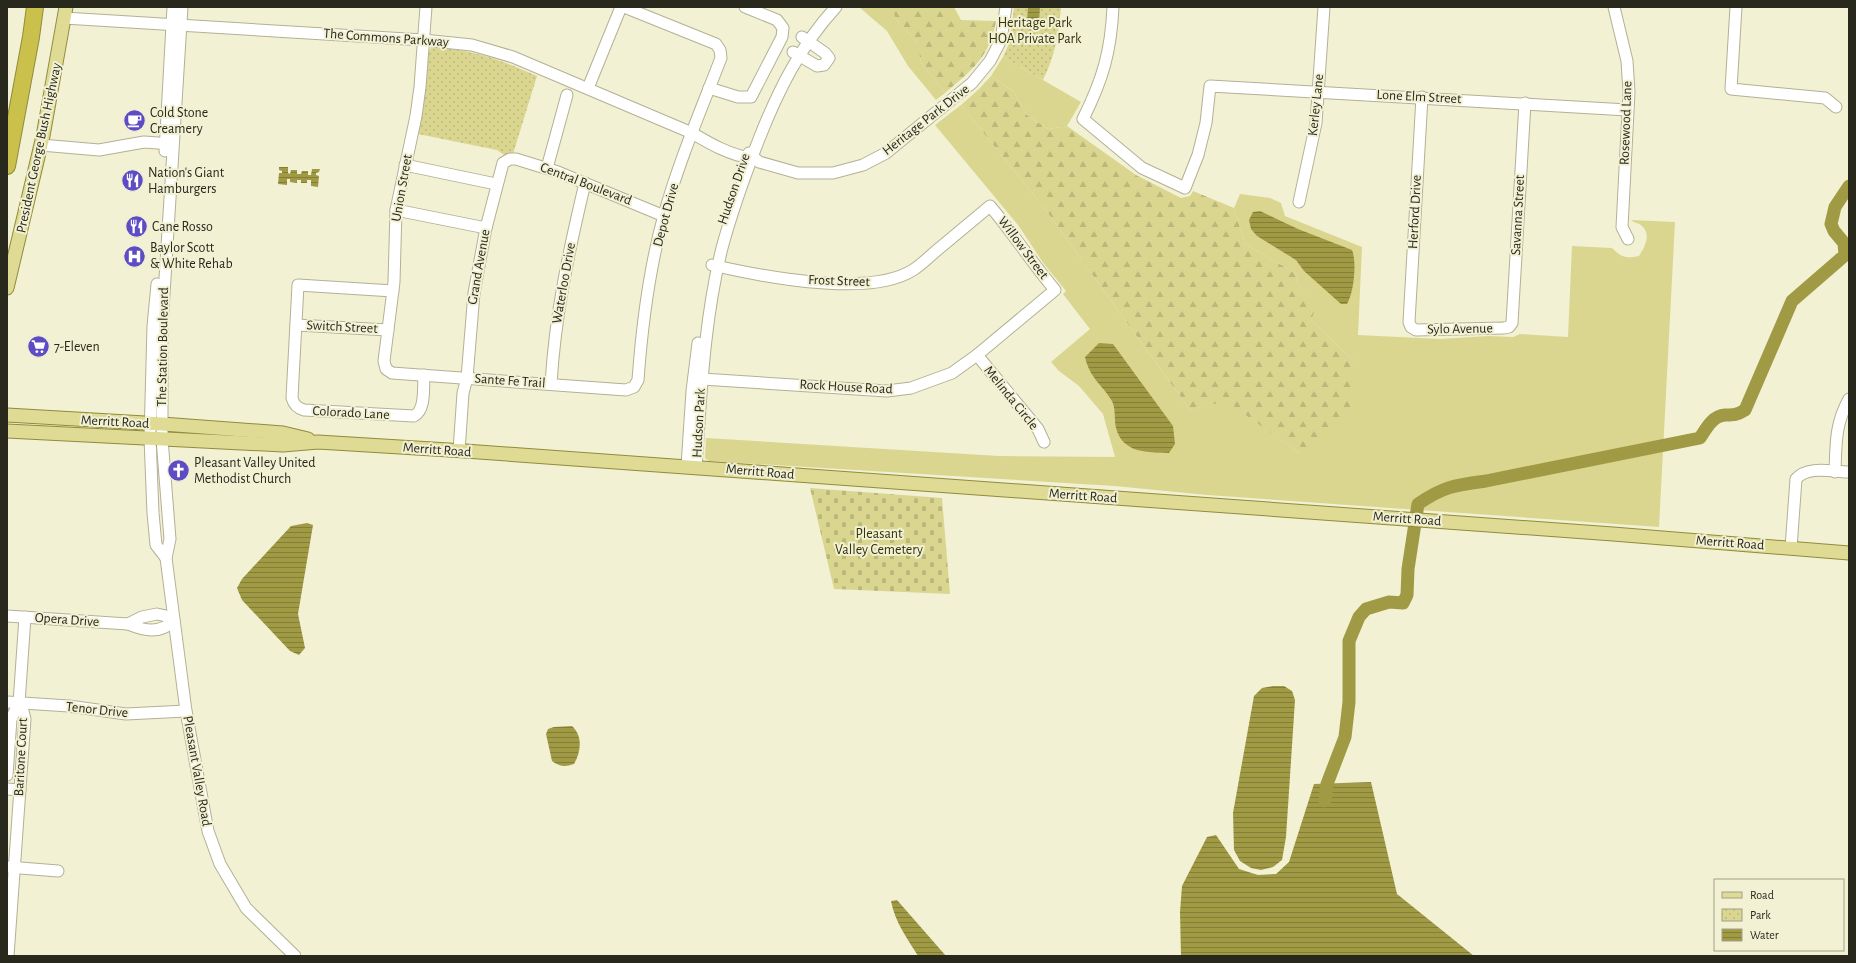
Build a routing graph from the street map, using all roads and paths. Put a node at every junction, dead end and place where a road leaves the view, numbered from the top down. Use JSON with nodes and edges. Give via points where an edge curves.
{"nodes":[{"id":1,"x":35,"y":7,"type":"edge"},
{"id":2,"x":173,"y":7,"type":"edge"},
{"id":3,"x":182,"y":7,"type":"edge"},
{"id":4,"x":426,"y":7,"type":"edge"},
{"id":5,"x":621,"y":7,"type":"edge"},
{"id":6,"x":624,"y":7,"type":"edge"},
{"id":7,"x":745,"y":7,"type":"edge"},
{"id":8,"x":827,"y":7,"type":"edge"},
{"id":9,"x":836,"y":7,"type":"edge"},
{"id":10,"x":1006,"y":7,"type":"edge"},
{"id":11,"x":1114,"y":7,"type":"edge"},
{"id":12,"x":1324,"y":7,"type":"edge"},
{"id":13,"x":1614,"y":7,"type":"edge"},
{"id":14,"x":1736,"y":7,"type":"edge"},
{"id":15,"x":65,"y":13,"type":"edge"},
{"id":16,"x":177,"y":26,"type":"junction"},
{"id":17,"x":804,"y":39,"type":"junction"},
{"id":18,"x":423,"y":40,"type":"junction"},
{"id":19,"x":796,"y":54,"type":"junction"},
{"id":20,"x":588,"y":88,"type":"junction"},
{"id":21,"x":709,"y":88,"type":"junction"},
{"id":22,"x":1319,"y":92,"type":"junction"},
{"id":23,"x":567,"y":95,"type":"dead end"},
{"id":24,"x":1422,"y":97,"type":"junction"},
{"id":25,"x":1525,"y":103,"type":"junction"},
{"id":26,"x":1836,"y":107,"type":"dead end"},
{"id":27,"x":1628,"y":110,"type":"junction"},
{"id":28,"x":692,"y":133,"type":"junction"},
{"id":29,"x":169,"y":144,"type":"junction"},
{"id":30,"x":41,"y":145,"type":"junction"},
{"id":31,"x":748,"y":155,"type":"junction"},
{"id":32,"x":506,"y":160,"type":"joint"},
{"id":33,"x":405,"y":165,"type":"junction"},
{"id":34,"x":7,"y":166,"type":"edge"},
{"id":35,"x":547,"y":168,"type":"junction"},
{"id":36,"x":585,"y":183,"type":"junction"},
{"id":37,"x":496,"y":184,"type":"junction"},
{"id":38,"x":1300,"y":202,"type":"dead end"},
{"id":39,"x":990,"y":206,"type":"joint"},
{"id":40,"x":396,"y":210,"type":"junction"},
{"id":41,"x":664,"y":216,"type":"junction"},
{"id":42,"x":486,"y":228,"type":"junction"},
{"id":43,"x":1628,"y":239,"type":"dead end"},
{"id":44,"x":715,"y":266,"type":"junction"},
{"id":45,"x":7,"y":288,"type":"edge"},
{"id":46,"x":1055,"y":290,"type":"joint"},
{"id":47,"x":393,"y":291,"type":"junction"},
{"id":48,"x":296,"y":325,"type":"junction"},
{"id":49,"x":1411,"y":327,"type":"joint"},
{"id":50,"x":1509,"y":327,"type":"joint"},
{"id":51,"x":388,"y":330,"type":"junction"},
{"id":52,"x":977,"y":355,"type":"junction"},
{"id":53,"x":386,"y":369,"type":"joint"},
{"id":54,"x":424,"y":375,"type":"junction"},
{"id":55,"x":467,"y":378,"type":"junction"},
{"id":56,"x":702,"y":379,"type":"junction"},
{"id":57,"x":552,"y":384,"type":"junction"},
{"id":58,"x":634,"y":387,"type":"joint"},
{"id":59,"x":692,"y":391,"type":"joint"},
{"id":60,"x":1849,"y":399,"type":"edge"},
{"id":61,"x":7,"y":415,"type":"edge"},
{"id":62,"x":156,"y":424,"type":"junction"},
{"id":63,"x":7,"y":431,"type":"edge"},
{"id":64,"x":156,"y":438,"type":"junction"},
{"id":65,"x":318,"y":442,"type":"junction"},
{"id":66,"x":1044,"y":442,"type":"dead end"},
{"id":67,"x":462,"y":451,"type":"junction"},
{"id":68,"x":691,"y":466,"type":"junction"},
{"id":69,"x":1835,"y":472,"type":"junction"},
{"id":70,"x":1849,"y":472,"type":"edge"},
{"id":71,"x":1791,"y":548,"type":"junction"},
{"id":72,"x":1849,"y":553,"type":"edge"},
{"id":73,"x":7,"y":616,"type":"edge"},
{"id":74,"x":25,"y":617,"type":"junction"},
{"id":75,"x":174,"y":621,"type":"junction"},
{"id":76,"x":128,"y":624,"type":"junction"},
{"id":77,"x":7,"y":702,"type":"edge"},
{"id":78,"x":19,"y":703,"type":"junction"},
{"id":79,"x":186,"y":711,"type":"junction"},
{"id":80,"x":7,"y":775,"type":"edge"},
{"id":81,"x":7,"y":789,"type":"edge"},
{"id":82,"x":20,"y":790,"type":"junction"},
{"id":83,"x":11,"y":867,"type":"edge"},
{"id":84,"x":58,"y":871,"type":"dead end"},
{"id":85,"x":8,"y":956,"type":"edge"},
{"id":86,"x":295,"y":956,"type":"edge"}],
"edges":[{"from":1,"to":34,"type":"highway"},
{"from":2,"to":16,"type":"street","name":"The Station Boulevard"},
{"from":3,"to":16,"type":"street","name":"The Station Boulevard"},
{"from":4,"to":18,"type":"street","name":"Union Street"},
{"from":5,"to":20,"type":"street"},
{"from":6,"to":21,"type":"street","name":"Depot Drive","via":[[716,44],[721,58]]},
{"from":7,"to":21,"type":"street","via":[[777,20],[783,28],[782,37],[751,97],[738,97]]},
{"from":8,"to":17,"type":"street","name":"Hudson Drive"},
{"from":9,"to":17,"type":"street","name":"Hudson Drive"},
{"from":10,"to":31,"type":"street","name":"Heritage Park Drive","via":[[1001,40],[990,61],[972,84],[886,153],[863,165],[833,172],[798,173],[771,167]]},
{"from":11,"to":22,"type":"street","name":"Lone Elm Street","via":[[1109,56],[1083,119],[1142,168],[1184,188],[1198,155],[1206,123],[1210,86]]},
{"from":12,"to":22,"type":"street","name":"Kerley Lane"},
{"from":13,"to":27,"type":"street","name":"Rosewood Lane","via":[[1627,61]]},
{"from":14,"to":26,"type":"street","via":[[1731,89],[1825,98]]},
{"from":15,"to":16,"type":"street","name":"The Commons Parkway"},
{"from":15,"to":30,"type":"main road","name":"President George Bush Highway"},
{"from":16,"to":18,"type":"street","name":"The Commons Parkway"},
{"from":16,"to":29,"type":"street","name":"The Station Boulevard"},
{"from":17,"to":19,"type":"street","name":"Hudson Drive"},
{"from":17,"to":19,"type":"street","via":[[829,58],[824,65],[818,66]]},
{"from":18,"to":20,"type":"street","name":"The Commons Parkway","via":[[472,45],[491,50]]},
{"from":18,"to":33,"type":"street","name":"Union Street","via":[[416,116]]},
{"from":19,"to":31,"type":"street","name":"Hudson Drive"},
{"from":20,"to":28,"type":"street","name":"The Commons Parkway"},
{"from":21,"to":28,"type":"street","name":"Depot Drive"},
{"from":22,"to":24,"type":"street","name":"Lone Elm Street"},
{"from":22,"to":38,"type":"street","name":"Kerley Lane","via":[[1316,123]]},
{"from":23,"to":35,"type":"street"},
{"from":24,"to":25,"type":"street","name":"Lone Elm Street"},
{"from":24,"to":49,"type":"street","name":"Herford Drive","via":[[1409,322]]},
{"from":25,"to":27,"type":"street","name":"Lone Elm Street"},
{"from":25,"to":50,"type":"street","name":"Savanna Street","via":[[1512,323]]},
{"from":27,"to":43,"type":"street","name":"Rosewood Lane","via":[[1622,226]]},
{"from":28,"to":31,"type":"street","name":"The Commons Parkway","via":[[709,135]]},
{"from":28,"to":41,"type":"street","name":"Depot Drive"},
{"from":29,"to":30,"type":"street","via":[[144,142],[100,150]]},
{"from":29,"to":62,"type":"street","name":"The Station Boulevard"},
{"from":30,"to":45,"type":"main road","name":"President George Bush Highway"},
{"from":31,"to":44,"type":"street","name":"Hudson Drive","via":[[736,203]]},
{"from":32,"to":35,"type":"street","name":"Central Boulevard","via":[[516,159]]},
{"from":32,"to":37,"type":"street","name":"Grand Avenue","via":[[500,167]]},
{"from":33,"to":37,"type":"street"},
{"from":33,"to":40,"type":"street","name":"Union Street"},
{"from":35,"to":36,"type":"street","name":"Central Boulevard"},
{"from":36,"to":41,"type":"street","name":"Central Boulevard"},
{"from":36,"to":57,"type":"street","name":"Waterloo Drive","via":[[562,284],[556,322]]},
{"from":37,"to":42,"type":"street","name":"Grand Avenue"},
{"from":39,"to":44,"type":"street","name":"Frost Street","via":[[912,271],[888,280],[865,284],[835,283],[768,277]]},
{"from":39,"to":46,"type":"street","name":"Willow Street","via":[[1012,231],[1032,262]]},
{"from":40,"to":42,"type":"street"},
{"from":40,"to":47,"type":"street","name":"Union Street"},
{"from":41,"to":58,"type":"street","name":"Depot Drive","via":[[643,320],[638,380]]},
{"from":42,"to":55,"type":"street","name":"Grand Avenue","via":[[473,300]]},
{"from":44,"to":56,"type":"street","name":"Hudson Drive"},
{"from":44,"to":59,"type":"street","name":"Hudson Drive"},
{"from":46,"to":52,"type":"street","name":"Rock House Road"},
{"from":47,"to":48,"type":"street","name":"Colorado Lane","via":[[298,285]]},
{"from":47,"to":51,"type":"street","name":"Union Street"},
{"from":48,"to":51,"type":"street","name":"Switch Street"},
{"from":48,"to":54,"type":"street","name":"Colorado Lane","via":[[292,398],[293,403],[300,409],[414,416],[422,406]]},
{"from":49,"to":50,"type":"street","name":"Sylo Avenue","via":[[1416,330]]},
{"from":51,"to":53,"type":"street","name":"Union Street","via":[[384,360]]},
{"from":52,"to":56,"type":"street","name":"Rock House Road","via":[[952,373],[931,382],[887,392]]},
{"from":52,"to":66,"type":"street","name":"Melinda Circle","via":[[1038,429]]},
{"from":53,"to":54,"type":"street","name":"Sante Fe Trail","via":[[392,373]]},
{"from":54,"to":55,"type":"street","name":"Sante Fe Trail"},
{"from":55,"to":57,"type":"street","name":"Sante Fe Trail"},
{"from":55,"to":67,"type":"street","name":"Grand Avenue","via":[[469,393]]},
{"from":56,"to":68,"type":"street","name":"Hudson Park"},
{"from":57,"to":58,"type":"street","name":"Sante Fe Trail","via":[[626,390]]},
{"from":59,"to":68,"type":"street","name":"Hudson Park"},
{"from":60,"to":69,"type":"street","via":[[1837,430]]},
{"from":61,"to":62,"type":"main road","name":"Merritt Road"},
{"from":62,"to":64,"type":"street","name":"Pleasant Valley Road"},
{"from":62,"to":65,"type":"main road","name":"Merritt Road","via":[[283,433]]},
{"from":63,"to":64,"type":"main road","name":"Merritt Road"},
{"from":64,"to":65,"type":"main road","name":"Merritt Road","via":[[283,445]]},
{"from":64,"to":75,"type":"street","name":"Pleasant Valley Road","via":[[153,513],[156,545],[166,558]]},
{"from":65,"to":67,"type":"main road","name":"Merritt Road"},
{"from":67,"to":68,"type":"main road","name":"Merritt Road"},
{"from":68,"to":71,"type":"main road","name":"Merritt Road"},
{"from":69,"to":70,"type":"street"},
{"from":69,"to":71,"type":"street","via":[[1809,471],[1796,478]]},
{"from":71,"to":72,"type":"main road","name":"Merritt Road"},
{"from":73,"to":74,"type":"street","name":"Opera Drive"},
{"from":74,"to":76,"type":"street","name":"Opera Drive"},
{"from":74,"to":78,"type":"street","name":"Baritone Court"},
{"from":75,"to":76,"type":"street","name":"Opera Drive","via":[[157,614],[142,617]]},
{"from":75,"to":76,"type":"street","name":"Opera Drive","via":[[153,631]]},
{"from":75,"to":79,"type":"street","name":"Pleasant Valley Road"},
{"from":77,"to":78,"type":"street","name":"Tenor Drive"},
{"from":78,"to":79,"type":"street","name":"Tenor Drive","via":[[126,714]]},
{"from":78,"to":80,"type":"street","name":"Baritone Court","via":[[11,718]]},
{"from":78,"to":82,"type":"street","name":"Baritone Court","via":[[25,719]]},
{"from":79,"to":86,"type":"street","name":"Pleasant Valley Road","via":[[208,832],[220,864],[246,908]]},
{"from":81,"to":82,"type":"street"},
{"from":82,"to":83,"type":"street","name":"Baritone Court"},
{"from":83,"to":84,"type":"street"},
{"from":83,"to":85,"type":"street","name":"Baritone Court"}]}
